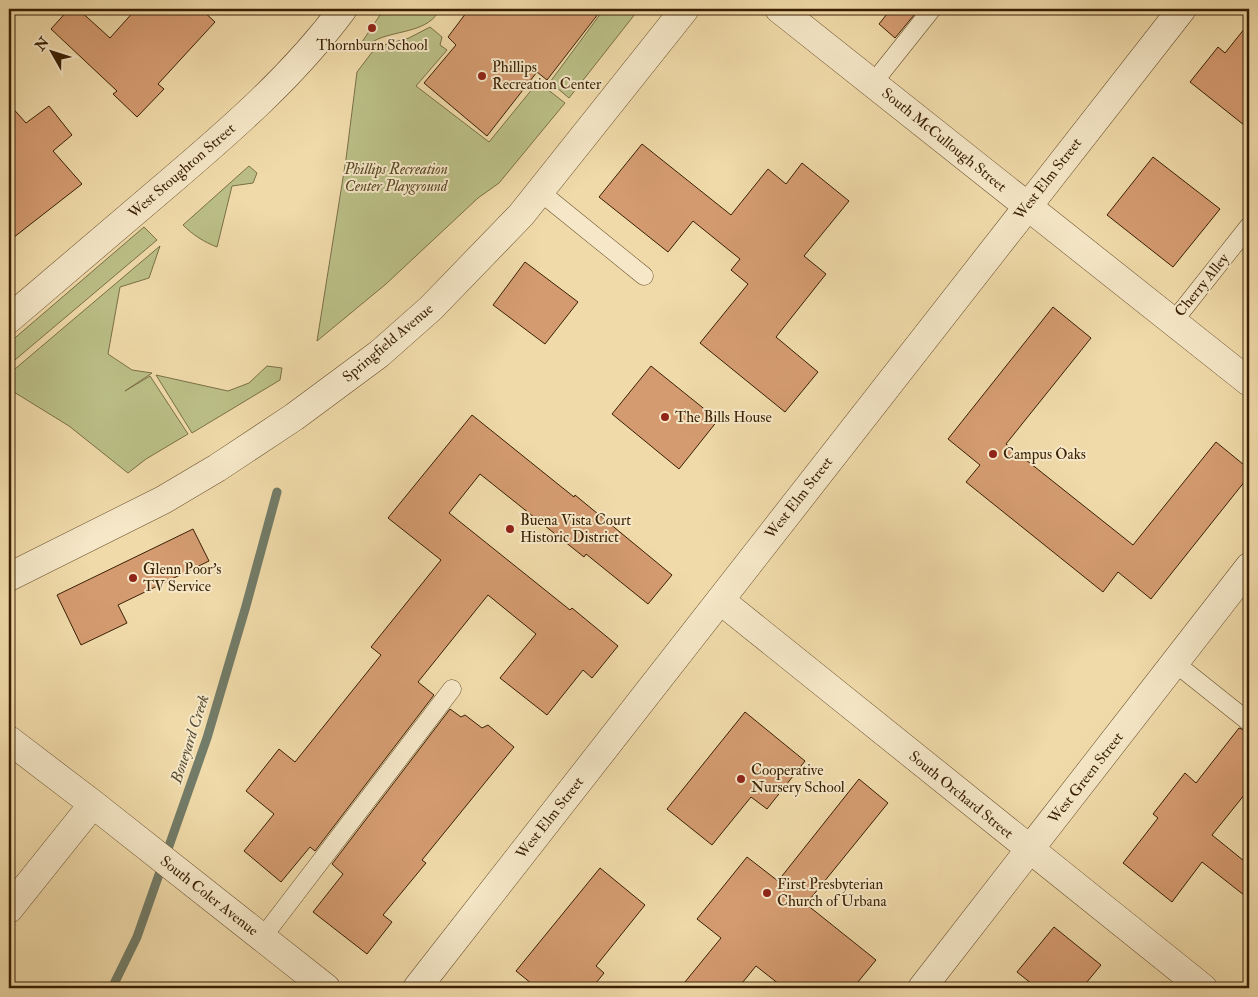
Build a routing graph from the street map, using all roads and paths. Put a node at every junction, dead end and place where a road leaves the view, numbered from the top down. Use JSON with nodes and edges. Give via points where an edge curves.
{"nodes":[{"id":1,"x":343,"y":9,"type":"edge"},
{"id":2,"x":684,"y":9,"type":"edge"},
{"id":3,"x":779,"y":9,"type":"edge"},
{"id":4,"x":932,"y":9,"type":"edge"},
{"id":5,"x":1182,"y":9,"type":"edge"},
{"id":6,"x":873,"y":83,"type":"junction"},
{"id":7,"x":539,"y":191,"type":"junction"},
{"id":8,"x":1027,"y":206,"type":"junction"},
{"id":9,"x":1249,"y":226,"type":"edge"},
{"id":10,"x":644,"y":276,"type":"dead end"},
{"id":11,"x":9,"y":319,"type":"edge"},
{"id":12,"x":1173,"y":322,"type":"junction"},
{"id":13,"x":1249,"y":382,"type":"edge"},
{"id":14,"x":1249,"y":567,"type":"edge"},
{"id":15,"x":9,"y":577,"type":"edge"},
{"id":16,"x":720,"y":600,"type":"junction"},
{"id":17,"x":1175,"y":663,"type":"junction"},
{"id":18,"x":452,"y":689,"type":"dead end"},
{"id":19,"x":1249,"y":722,"type":"edge"},
{"id":20,"x":9,"y":742,"type":"edge"},
{"id":21,"x":93,"y":804,"type":"junction"},
{"id":22,"x":1029,"y":850,"type":"junction"},
{"id":23,"x":9,"y":909,"type":"edge"},
{"id":24,"x":262,"y":938,"type":"junction"},
{"id":25,"x":326,"y":988,"type":"edge"},
{"id":26,"x":416,"y":988,"type":"edge"},
{"id":27,"x":922,"y":988,"type":"edge"},
{"id":28,"x":1203,"y":988,"type":"edge"}],
"edges":[{"from":1,"to":11,"type":"street","name":"West Stoughton Street","via":[[273,90],[230,130]]},
{"from":2,"to":7,"type":"street","name":"Springfield Avenue"},
{"from":3,"to":6,"type":"street","name":"South McCullough Street"},
{"from":4,"to":6,"type":"lane"},
{"from":5,"to":8,"type":"street","name":"West Elm Street"},
{"from":6,"to":8,"type":"street","name":"South McCullough Street"},
{"from":7,"to":10,"type":"lane"},
{"from":7,"to":15,"type":"street","name":"Springfield Avenue","via":[[431,308],[338,386],[163,500]]},
{"from":8,"to":12,"type":"street","name":"South McCullough Street"},
{"from":8,"to":16,"type":"street","name":"West Elm Street"},
{"from":9,"to":12,"type":"lane","name":"Cherry Alley"},
{"from":12,"to":13,"type":"street","name":"South McCullough Street"},
{"from":14,"to":17,"type":"street","name":"West Green Street"},
{"from":16,"to":22,"type":"street","name":"South Orchard Street"},
{"from":16,"to":26,"type":"street","name":"West Elm Street"},
{"from":17,"to":19,"type":"lane"},
{"from":17,"to":22,"type":"street","name":"West Green Street"},
{"from":18,"to":24,"type":"lane"},
{"from":20,"to":21,"type":"street","name":"South Coler Avenue"},
{"from":21,"to":23,"type":"street"},
{"from":21,"to":24,"type":"street","name":"South Coler Avenue"},
{"from":22,"to":27,"type":"street","name":"West Green Street"},
{"from":22,"to":28,"type":"street","name":"South Orchard Street"},
{"from":24,"to":25,"type":"street","name":"South Coler Avenue"}]}
